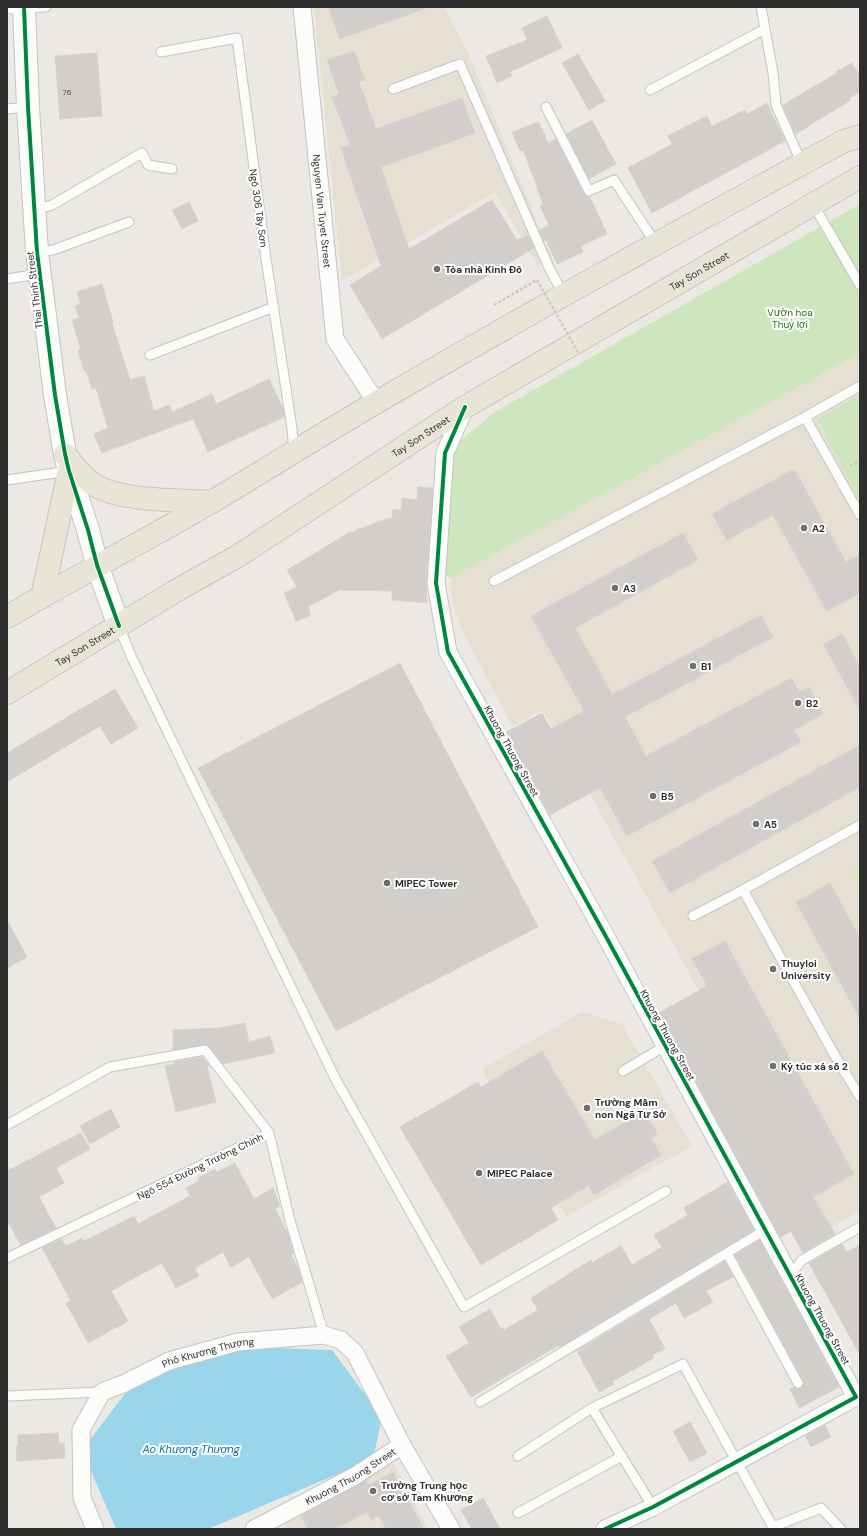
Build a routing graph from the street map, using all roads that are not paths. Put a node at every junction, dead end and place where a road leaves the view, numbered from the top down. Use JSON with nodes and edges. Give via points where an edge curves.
{"nodes":[{"id":1,"x":302,"y":7,"type":"edge"},
{"id":2,"x":761,"y":7,"type":"edge"},
{"id":3,"x":25,"y":8,"type":"edge"},
{"id":4,"x":765,"y":29,"type":"junction"},
{"id":5,"x":161,"y":52,"type":"dead end"},
{"id":6,"x":393,"y":89,"type":"dead end"},
{"id":7,"x":650,"y":90,"type":"dead end"},
{"id":8,"x":546,"y":107,"type":"dead end"},
{"id":9,"x":17,"y":108,"type":"edge"},
{"id":10,"x":855,"y":135,"type":"edge"},
{"id":11,"x":802,"y":164,"type":"junction"},
{"id":12,"x":172,"y":169,"type":"dead end"},
{"id":13,"x":860,"y":177,"type":"edge"},
{"id":14,"x":813,"y":204,"type":"junction"},
{"id":15,"x":34,"y":210,"type":"junction"},
{"id":16,"x":129,"y":222,"type":"dead end"},
{"id":17,"x":656,"y":244,"type":"junction"},
{"id":18,"x":37,"y":252,"type":"junction"},
{"id":19,"x":39,"y":274,"type":"junction"},
{"id":20,"x":7,"y":278,"type":"edge"},
{"id":21,"x":860,"y":285,"type":"edge"},
{"id":22,"x":564,"y":296,"type":"junction"},
{"id":23,"x":274,"y":307,"type":"junction"},
{"id":24,"x":150,"y":355,"type":"dead end"},
{"id":25,"x":860,"y":386,"type":"edge"},
{"id":26,"x":376,"y":402,"type":"junction"},
{"id":27,"x":465,"y":407,"type":"junction"},
{"id":28,"x":805,"y":417,"type":"junction"},
{"id":29,"x":294,"y":453,"type":"junction"},
{"id":30,"x":67,"y":463,"type":"junction"},
{"id":31,"x":7,"y":480,"type":"edge"},
{"id":32,"x":212,"y":502,"type":"junction"},
{"id":33,"x":860,"y":515,"type":"edge"},
{"id":34,"x":97,"y":565,"type":"junction"},
{"id":35,"x":494,"y":581,"type":"dead end"},
{"id":36,"x":42,"y":597,"type":"junction"},
{"id":37,"x":7,"y":617,"type":"edge"},
{"id":38,"x":119,"y":626,"type":"junction"},
{"id":39,"x":7,"y":693,"type":"edge"},
{"id":40,"x":860,"y":825,"type":"edge"},
{"id":41,"x":743,"y":890,"type":"junction"},
{"id":42,"x":693,"y":916,"type":"dead end"},
{"id":43,"x":665,"y":1046,"type":"junction"},
{"id":44,"x":623,"y":1071,"type":"dead end"},
{"id":45,"x":860,"y":1097,"type":"edge"},
{"id":46,"x":7,"y":1125,"type":"edge"},
{"id":47,"x":269,"y":1133,"type":"junction"},
{"id":48,"x":666,"y":1191,"type":"dead end"},
{"id":49,"x":860,"y":1227,"type":"edge"},
{"id":50,"x":765,"y":1230,"type":"junction"},
{"id":51,"x":727,"y":1253,"type":"junction"},
{"id":52,"x":7,"y":1258,"type":"edge"},
{"id":53,"x":802,"y":1260,"type":"junction"},
{"id":54,"x":782,"y":1261,"type":"junction"},
{"id":55,"x":790,"y":1276,"type":"junction"},
{"id":56,"x":324,"y":1334,"type":"junction"},
{"id":57,"x":798,"y":1382,"type":"dead end"},
{"id":58,"x":102,"y":1392,"type":"junction"},
{"id":59,"x":7,"y":1396,"type":"edge"},
{"id":60,"x":858,"y":1400,"type":"edge"},
{"id":61,"x":480,"y":1402,"type":"dead end"},
{"id":62,"x":592,"y":1408,"type":"junction"},
{"id":63,"x":402,"y":1445,"type":"junction"},
{"id":64,"x":518,"y":1456,"type":"dead end"},
{"id":65,"x":622,"y":1456,"type":"junction"},
{"id":66,"x":736,"y":1461,"type":"junction"},
{"id":67,"x":653,"y":1507,"type":"junction"},
{"id":68,"x":518,"y":1513,"type":"dead end"},
{"id":69,"x":774,"y":1528,"type":"edge"},
{"id":70,"x":95,"y":1529,"type":"edge"},
{"id":71,"x":254,"y":1529,"type":"edge"},
{"id":72,"x":451,"y":1529,"type":"edge"},
{"id":73,"x":605,"y":1529,"type":"edge"},
{"id":74,"x":841,"y":1529,"type":"edge"}],
"edges":[{"from":1,"to":26,"type":"street","name":"Nguyen Van Tuyet Street","via":[[335,339]]},
{"from":2,"to":4,"type":"lane"},
{"from":3,"to":9,"type":"street","name":"Thai Thinh Street"},
{"from":4,"to":7,"type":"lane"},
{"from":4,"to":11,"type":"lane","via":[[776,105]]},
{"from":5,"to":23,"type":"lane","name":"Ngõ 306 Tây Sơn","via":[[237,38]]},
{"from":6,"to":22,"type":"lane","via":[[460,64],[550,270]]},
{"from":8,"to":17,"type":"lane","via":[[589,190],[614,180]]},
{"from":9,"to":15,"type":"street","name":"Thai Thinh Street"},
{"from":10,"to":11,"type":"main road"},
{"from":11,"to":17,"type":"main road"},
{"from":12,"to":15,"type":"lane","via":[[148,165],[142,153],[52,204]]},
{"from":13,"to":14,"type":"main road","name":"Tay Son Street"},
{"from":14,"to":21,"type":"lane"},
{"from":14,"to":27,"type":"main road","name":"Tay Son Street"},
{"from":15,"to":18,"type":"street","name":"Thai Thinh Street"},
{"from":16,"to":18,"type":"lane","via":[[53,250]]},
{"from":17,"to":22,"type":"main road"},
{"from":18,"to":19,"type":"street","name":"Thai Thinh Street"},
{"from":19,"to":20,"type":"lane"},
{"from":19,"to":30,"type":"street","name":"Thai Thinh Street"},
{"from":22,"to":26,"type":"main road"},
{"from":23,"to":24,"type":"lane"},
{"from":23,"to":29,"type":"lane","name":"Ngõ 306 Tây Sơn"},
{"from":25,"to":28,"type":"lane"},
{"from":26,"to":29,"type":"main road"},
{"from":27,"to":38,"type":"main road","name":"Tay Son Street","via":[[238,556]]},
{"from":27,"to":43,"type":"street","name":"Khuong Thuong Street","via":[[444,453],[436,583],[448,652]]},
{"from":28,"to":33,"type":"lane"},
{"from":28,"to":35,"type":"lane"},
{"from":29,"to":32,"type":"main road"},
{"from":30,"to":31,"type":"lane"},
{"from":30,"to":32,"type":"main road","via":[[98,488],[115,494]]},
{"from":30,"to":34,"type":"street","name":"Thai Thinh Street"},
{"from":30,"to":36,"type":"main road"},
{"from":32,"to":34,"type":"main road"},
{"from":34,"to":36,"type":"main road"},
{"from":34,"to":38,"type":"street","name":"Thai Thinh Street"},
{"from":36,"to":37,"type":"main road"},
{"from":38,"to":39,"type":"main road","name":"Tay Son Street"},
{"from":38,"to":48,"type":"lane","via":[[131,656],[334,1078],[464,1307]]},
{"from":40,"to":41,"type":"lane"},
{"from":41,"to":42,"type":"lane"},
{"from":41,"to":45,"type":"lane"},
{"from":43,"to":44,"type":"lane"},
{"from":43,"to":50,"type":"street","name":"Khuong Thuong Street"},
{"from":46,"to":47,"type":"lane","via":[[110,1067],[205,1050]]},
{"from":47,"to":52,"type":"lane","name":"Ngõ 554 Đường Trường Chinh"},
{"from":47,"to":56,"type":"lane","name":"Ngõ 554 Đường Trường Chinh","via":[[290,1220]]},
{"from":49,"to":53,"type":"lane"},
{"from":50,"to":51,"type":"lane"},
{"from":50,"to":54,"type":"street","name":"Khuong Thuong Street"},
{"from":51,"to":57,"type":"lane"},
{"from":51,"to":61,"type":"lane"},
{"from":53,"to":54,"type":"lane"},
{"from":53,"to":55,"type":"lane"},
{"from":54,"to":55,"type":"street","name":"Khuong Thuong Street"},
{"from":55,"to":60,"type":"street","name":"Khuong Thuong Street"},
{"from":56,"to":58,"type":"street","name":"Phố Khương Thượng","via":[[238,1342],[168,1361],[124,1384]]},
{"from":56,"to":63,"type":"street","name":"Phố Khương Thượng","via":[[341,1340],[355,1353]]},
{"from":58,"to":59,"type":"lane"},
{"from":58,"to":70,"type":"street","via":[[81,1430],[82,1498]]},
{"from":60,"to":66,"type":"street","name":"Khuong Thuong Street"},
{"from":62,"to":64,"type":"lane"},
{"from":62,"to":65,"type":"lane"},
{"from":62,"to":66,"type":"lane","via":[[683,1364]]},
{"from":63,"to":71,"type":"street","name":"Khuong Thuong Street","via":[[353,1477]]},
{"from":63,"to":72,"type":"street","name":"Khuong Thuong Street"},
{"from":65,"to":67,"type":"lane"},
{"from":65,"to":68,"type":"lane"},
{"from":66,"to":67,"type":"street","name":"Khuong Thuong Street"},
{"from":66,"to":69,"type":"lane"},
{"from":67,"to":73,"type":"street","name":"Khuong Thuong Street"},
{"from":69,"to":74,"type":"lane","via":[[821,1508]]}]}
